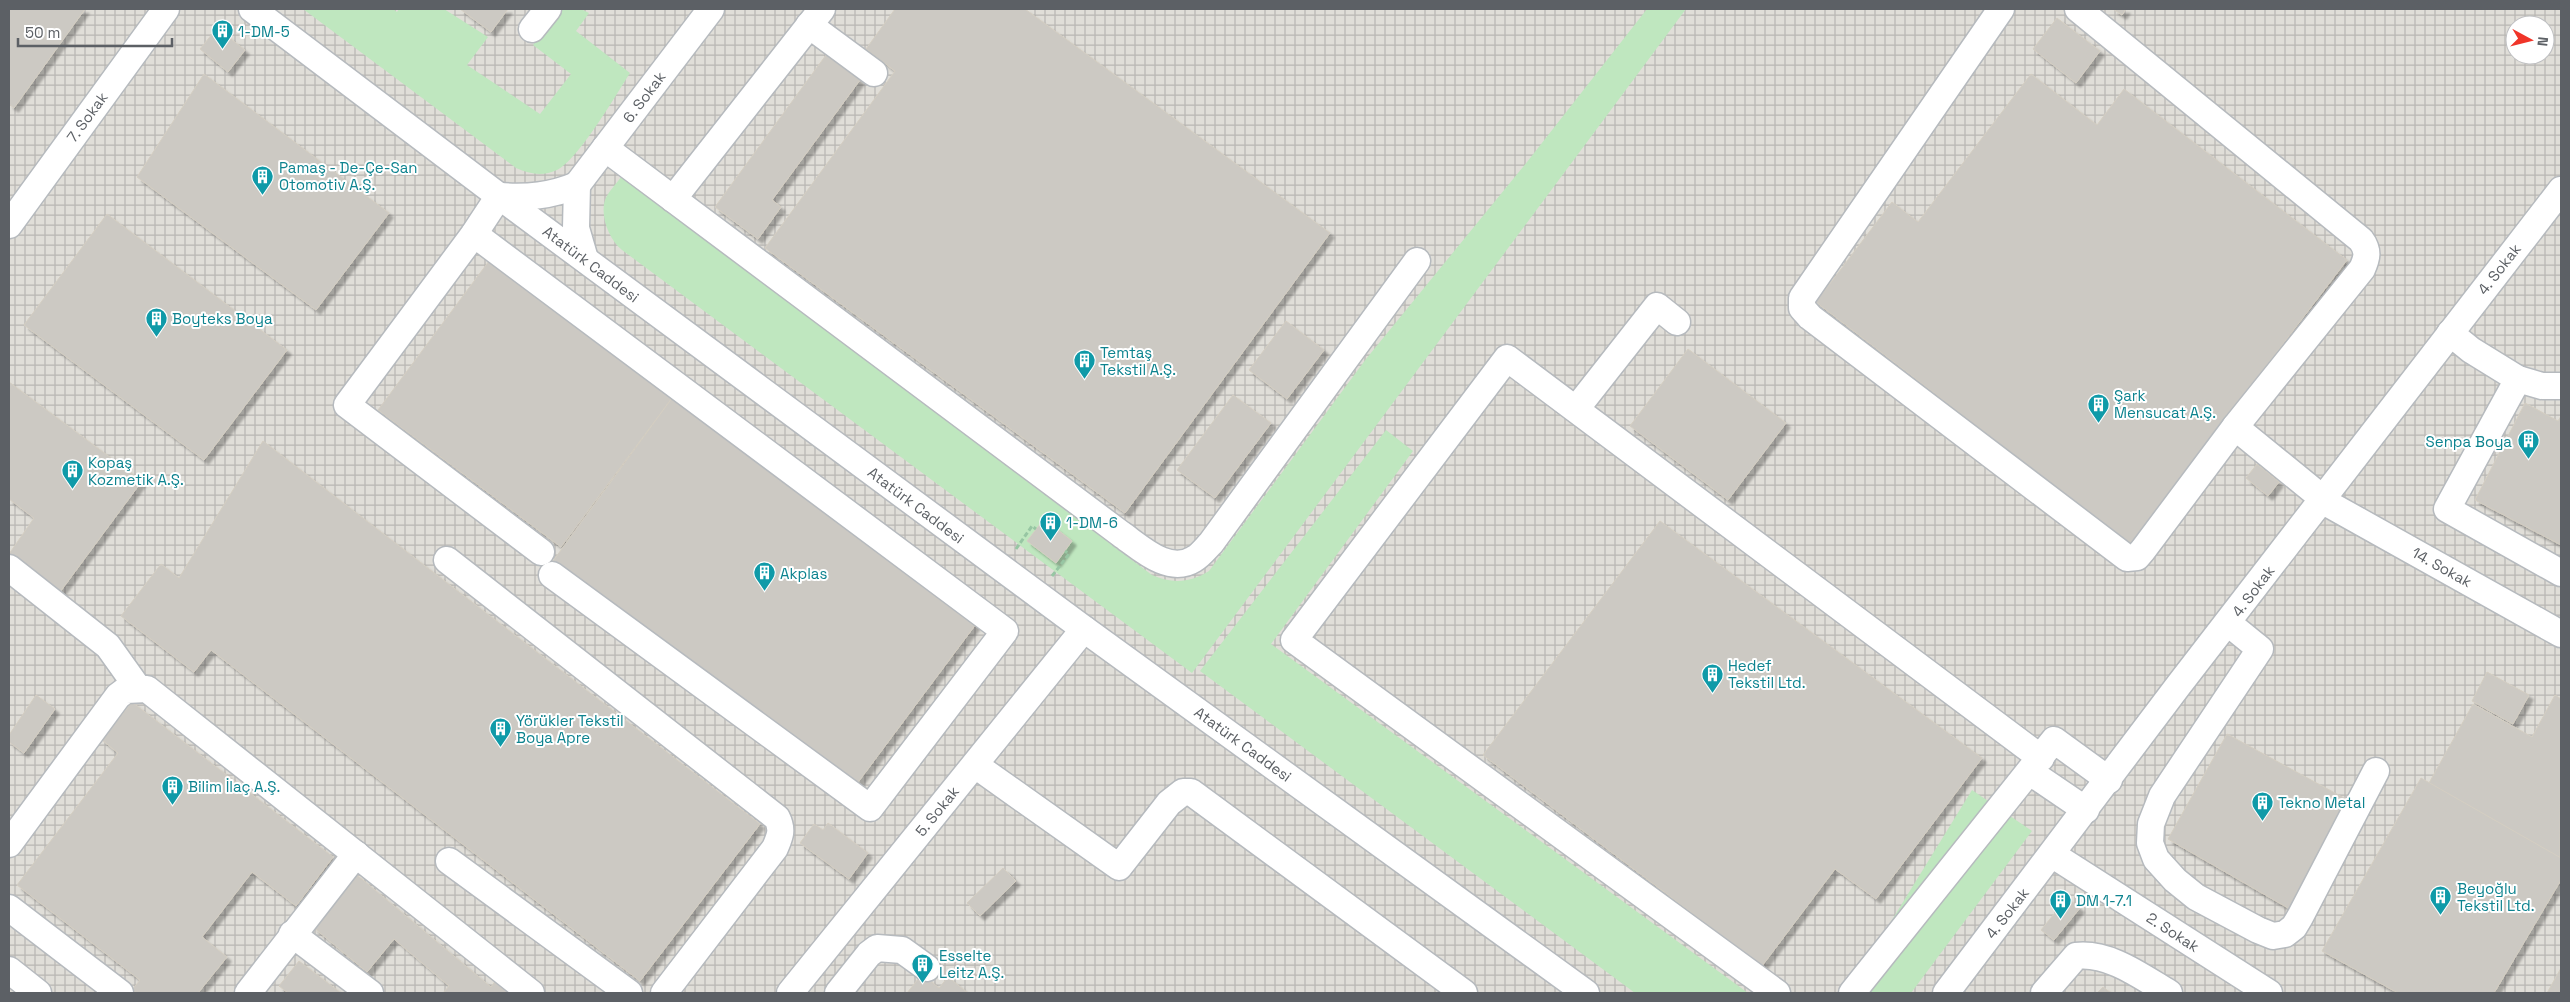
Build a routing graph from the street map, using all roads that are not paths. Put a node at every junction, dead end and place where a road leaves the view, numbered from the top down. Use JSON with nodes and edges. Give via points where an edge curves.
{"nodes":[{"id":1,"x":166,"y":9,"type":"edge"},
{"id":2,"x":252,"y":9,"type":"edge"},
{"id":3,"x":711,"y":9,"type":"edge"},
{"id":4,"x":2001,"y":9,"type":"edge"},
{"id":5,"x":2078,"y":9,"type":"edge"},
{"id":6,"x":815,"y":17,"type":"edge"},
{"id":7,"x":284,"y":18,"type":"edge"},
{"id":8,"x":874,"y":73,"type":"dead end"},
{"id":9,"x":606,"y":148,"type":"junction"},
{"id":10,"x":577,"y":184,"type":"junction"},
{"id":11,"x":2561,"y":190,"type":"edge"},
{"id":12,"x":499,"y":196,"type":"junction"},
{"id":13,"x":673,"y":199,"type":"junction"},
{"id":14,"x":9,"y":225,"type":"edge"},
{"id":15,"x":474,"y":234,"type":"junction"},
{"id":16,"x":585,"y":259,"type":"junction"},
{"id":17,"x":1417,"y":261,"type":"dead end"},
{"id":18,"x":1677,"y":322,"type":"dead end"},
{"id":19,"x":2450,"y":333,"type":"junction"},
{"id":20,"x":2518,"y":379,"type":"junction"},
{"id":21,"x":2561,"y":386,"type":"edge"},
{"id":22,"x":1576,"y":409,"type":"junction"},
{"id":23,"x":2235,"y":427,"type":"junction"},
{"id":24,"x":2323,"y":499,"type":"junction"},
{"id":25,"x":541,"y":552,"type":"dead end"},
{"id":26,"x":447,"y":560,"type":"dead end"},
{"id":27,"x":9,"y":568,"type":"edge"},
{"id":28,"x":2561,"y":573,"type":"edge"},
{"id":29,"x":552,"y":575,"type":"dead end"},
{"id":30,"x":2228,"y":623,"type":"junction"},
{"id":31,"x":1084,"y":629,"type":"junction"},
{"id":32,"x":2561,"y":634,"type":"edge"},
{"id":33,"x":138,"y":688,"type":"junction"},
{"id":34,"x":975,"y":765,"type":"junction"},
{"id":35,"x":2036,"y":765,"type":"junction"},
{"id":36,"x":2376,"y":771,"type":"dead end"},
{"id":37,"x":2109,"y":780,"type":"junction"},
{"id":38,"x":2086,"y":810,"type":"junction"},
{"id":39,"x":9,"y":844,"type":"edge"},
{"id":40,"x":356,"y":854,"type":"junction"},
{"id":41,"x":2053,"y":855,"type":"junction"},
{"id":42,"x":449,"y":861,"type":"dead end"},
{"id":43,"x":9,"y":908,"type":"edge"},
{"id":44,"x":292,"y":934,"type":"junction"},
{"id":45,"x":829,"y":945,"type":"junction"},
{"id":46,"x":858,"y":968,"type":"junction"},
{"id":47,"x":927,"y":968,"type":"dead end"},
{"id":48,"x":9,"y":970,"type":"edge"},
{"id":49,"x":38,"y":993,"type":"edge"},
{"id":50,"x":120,"y":993,"type":"edge"},
{"id":51,"x":248,"y":993,"type":"edge"},
{"id":52,"x":370,"y":993,"type":"edge"},
{"id":53,"x":531,"y":993,"type":"edge"},
{"id":54,"x":629,"y":993,"type":"edge"},
{"id":55,"x":664,"y":993,"type":"edge"},
{"id":56,"x":790,"y":993,"type":"edge"},
{"id":57,"x":838,"y":993,"type":"edge"},
{"id":58,"x":1464,"y":993,"type":"edge"},
{"id":59,"x":1586,"y":993,"type":"edge"},
{"id":60,"x":1777,"y":993,"type":"edge"},
{"id":61,"x":1852,"y":993,"type":"edge"},
{"id":62,"x":1946,"y":993,"type":"edge"},
{"id":63,"x":2044,"y":993,"type":"edge"},
{"id":64,"x":2169,"y":993,"type":"edge"},
{"id":65,"x":2269,"y":993,"type":"edge"}],
"edges":[{"from":1,"to":14,"type":"street","name":"7. Sokak"},
{"from":2,"to":7,"type":"street","name":"Atatürk Caddesi"},
{"from":3,"to":9,"type":"street","name":"6. Sokak"},
{"from":4,"to":23,"type":"street","via":[[1802,298],[1802,308],[2127,558],[2137,557],[2143,550]]},
{"from":5,"to":23,"type":"street","via":[[2367,248],[2367,259],[2362,269]]},
{"from":6,"to":8,"type":"street"},
{"from":6,"to":13,"type":"street"},
{"from":7,"to":12,"type":"street","name":"Atatürk Caddesi"},
{"from":9,"to":10,"type":"street","name":"6. Sokak"},
{"from":9,"to":13,"type":"street"},
{"from":10,"to":12,"type":"street","via":[[563,191],[533,197]]},
{"from":10,"to":16,"type":"street","via":[[576,228]]},
{"from":11,"to":19,"type":"street","name":"4. Sokak"},
{"from":12,"to":15,"type":"street"},
{"from":12,"to":16,"type":"street","name":"Atatürk Caddesi"},
{"from":13,"to":17,"type":"street","via":[[1121,534],[1149,554],[1178,564],[1194,560],[1211,543]]},
{"from":15,"to":25,"type":"street","via":[[347,406]]},
{"from":15,"to":29,"type":"street","via":[[1005,631],[870,808]]},
{"from":16,"to":31,"type":"street","name":"Atatürk Caddesi"},
{"from":18,"to":22,"type":"street","via":[[1657,306]]},
{"from":19,"to":20,"type":"street"},
{"from":19,"to":24,"type":"street","name":"4. Sokak"},
{"from":20,"to":21,"type":"street","via":[[2542,386]]},
{"from":20,"to":28,"type":"street","via":[[2447,509]]},
{"from":22,"to":35,"type":"street"},
{"from":22,"to":60,"type":"street","via":[[1507,358],[1294,640]]},
{"from":23,"to":24,"type":"street","name":"14. Sokak"},
{"from":24,"to":30,"type":"street","name":"4. Sokak"},
{"from":24,"to":32,"type":"street","name":"14. Sokak"},
{"from":26,"to":55,"type":"street","via":[[777,818],[781,835],[775,848]]},
{"from":27,"to":33,"type":"street","via":[[108,646]]},
{"from":30,"to":36,"type":"street","via":[[2260,649],[2162,796],[2151,824],[2150,843],[2156,860],[2175,880],[2196,897],[2258,930],[2273,936],[2284,934],[2300,917]]},
{"from":30,"to":37,"type":"street","name":"4. Sokak"},
{"from":31,"to":34,"type":"street","name":"5. Sokak"},
{"from":31,"to":59,"type":"street","name":"Atatürk Caddesi"},
{"from":33,"to":39,"type":"street","via":[[126,690],[118,696]]},
{"from":33,"to":40,"type":"street","via":[[154,694]]},
{"from":34,"to":45,"type":"street","name":"5. Sokak"},
{"from":34,"to":58,"type":"street","via":[[1119,868],[1170,803],[1182,792],[1191,792]]},
{"from":35,"to":37,"type":"street","via":[[2054,740]]},
{"from":35,"to":38,"type":"street"},
{"from":35,"to":61,"type":"street"},
{"from":37,"to":38,"type":"street","name":"4. Sokak"},
{"from":38,"to":41,"type":"street","name":"4. Sokak"},
{"from":40,"to":44,"type":"street"},
{"from":40,"to":53,"type":"street"},
{"from":41,"to":62,"type":"street","name":"4. Sokak"},
{"from":41,"to":65,"type":"street","name":"2. Sokak"},
{"from":42,"to":54,"type":"street"},
{"from":43,"to":50,"type":"street"},
{"from":44,"to":51,"type":"street"},
{"from":44,"to":52,"type":"street"},
{"from":45,"to":46,"type":"street"},
{"from":45,"to":56,"type":"street","name":"5. Sokak"},
{"from":46,"to":47,"type":"street","via":[[877,948],[902,950]]},
{"from":46,"to":57,"type":"street"},
{"from":48,"to":49,"type":"street"},
{"from":63,"to":64,"type":"street","via":[[2076,956],[2090,954],[2123,967]]}]}
